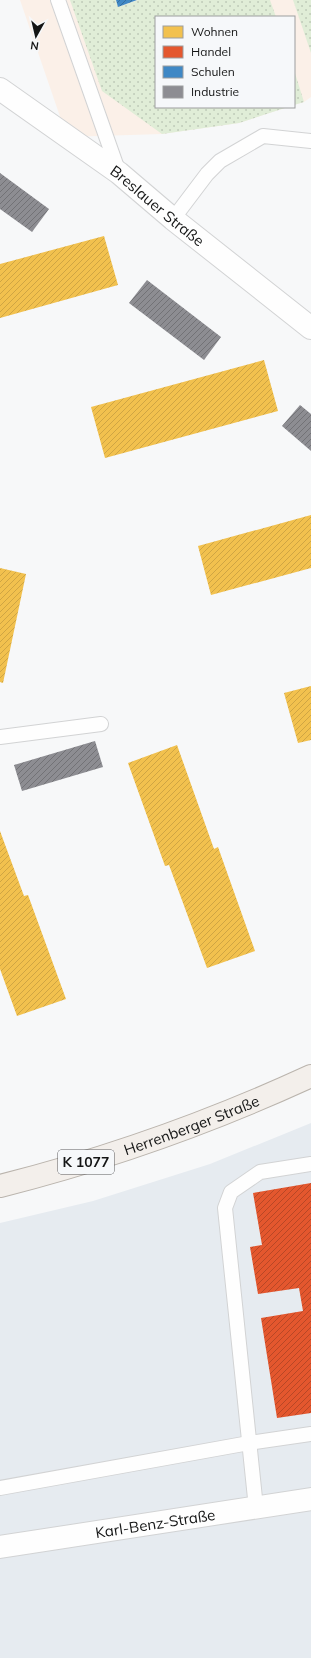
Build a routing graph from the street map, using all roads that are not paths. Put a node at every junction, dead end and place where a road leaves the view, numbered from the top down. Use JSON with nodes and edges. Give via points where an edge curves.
{"nodes":[{"id":1,"x":58,"y":0,"type":"edge"},
{"id":2,"x":0,"y":89,"type":"edge"},
{"id":3,"x":311,"y":141,"type":"edge"},
{"id":4,"x":119,"y":173,"type":"junction"},
{"id":5,"x":173,"y":220,"type":"junction"},
{"id":6,"x":311,"y":328,"type":"edge"},
{"id":7,"x":101,"y":724,"type":"dead end"},
{"id":8,"x":0,"y":737,"type":"edge"},
{"id":9,"x":311,"y":1076,"type":"edge"},
{"id":10,"x":311,"y":1164,"type":"edge"},
{"id":11,"x":0,"y":1186,"type":"edge"},
{"id":12,"x":311,"y":1434,"type":"edge"},
{"id":13,"x":249,"y":1443,"type":"junction"},
{"id":14,"x":0,"y":1488,"type":"edge"},
{"id":15,"x":311,"y":1499,"type":"edge"},
{"id":16,"x":256,"y":1508,"type":"junction"},
{"id":17,"x":0,"y":1548,"type":"edge"}],
"edges":[{"from":1,"to":4,"type":"lane"},
{"from":2,"to":4,"type":"street","name":"Breslauer Straße"},
{"from":3,"to":5,"type":"lane","via":[[263,136],[220,161],[207,174]]},
{"from":4,"to":5,"type":"street","name":"Breslauer Straße"},
{"from":5,"to":6,"type":"street","name":"Breslauer Straße"},
{"from":7,"to":8,"type":"lane"},
{"from":9,"to":11,"type":"main road","name":"Herrenberger Straße","number":"K 1077","via":[[170,1134]]},
{"from":10,"to":13,"type":"lane","via":[[260,1172],[230,1192],[225,1208]]},
{"from":12,"to":13,"type":"lane"},
{"from":13,"to":14,"type":"lane"},
{"from":13,"to":16,"type":"lane"},
{"from":15,"to":16,"type":"street","name":"Karl-Benz-Straße"},
{"from":16,"to":17,"type":"street","name":"Karl-Benz-Straße"}]}
